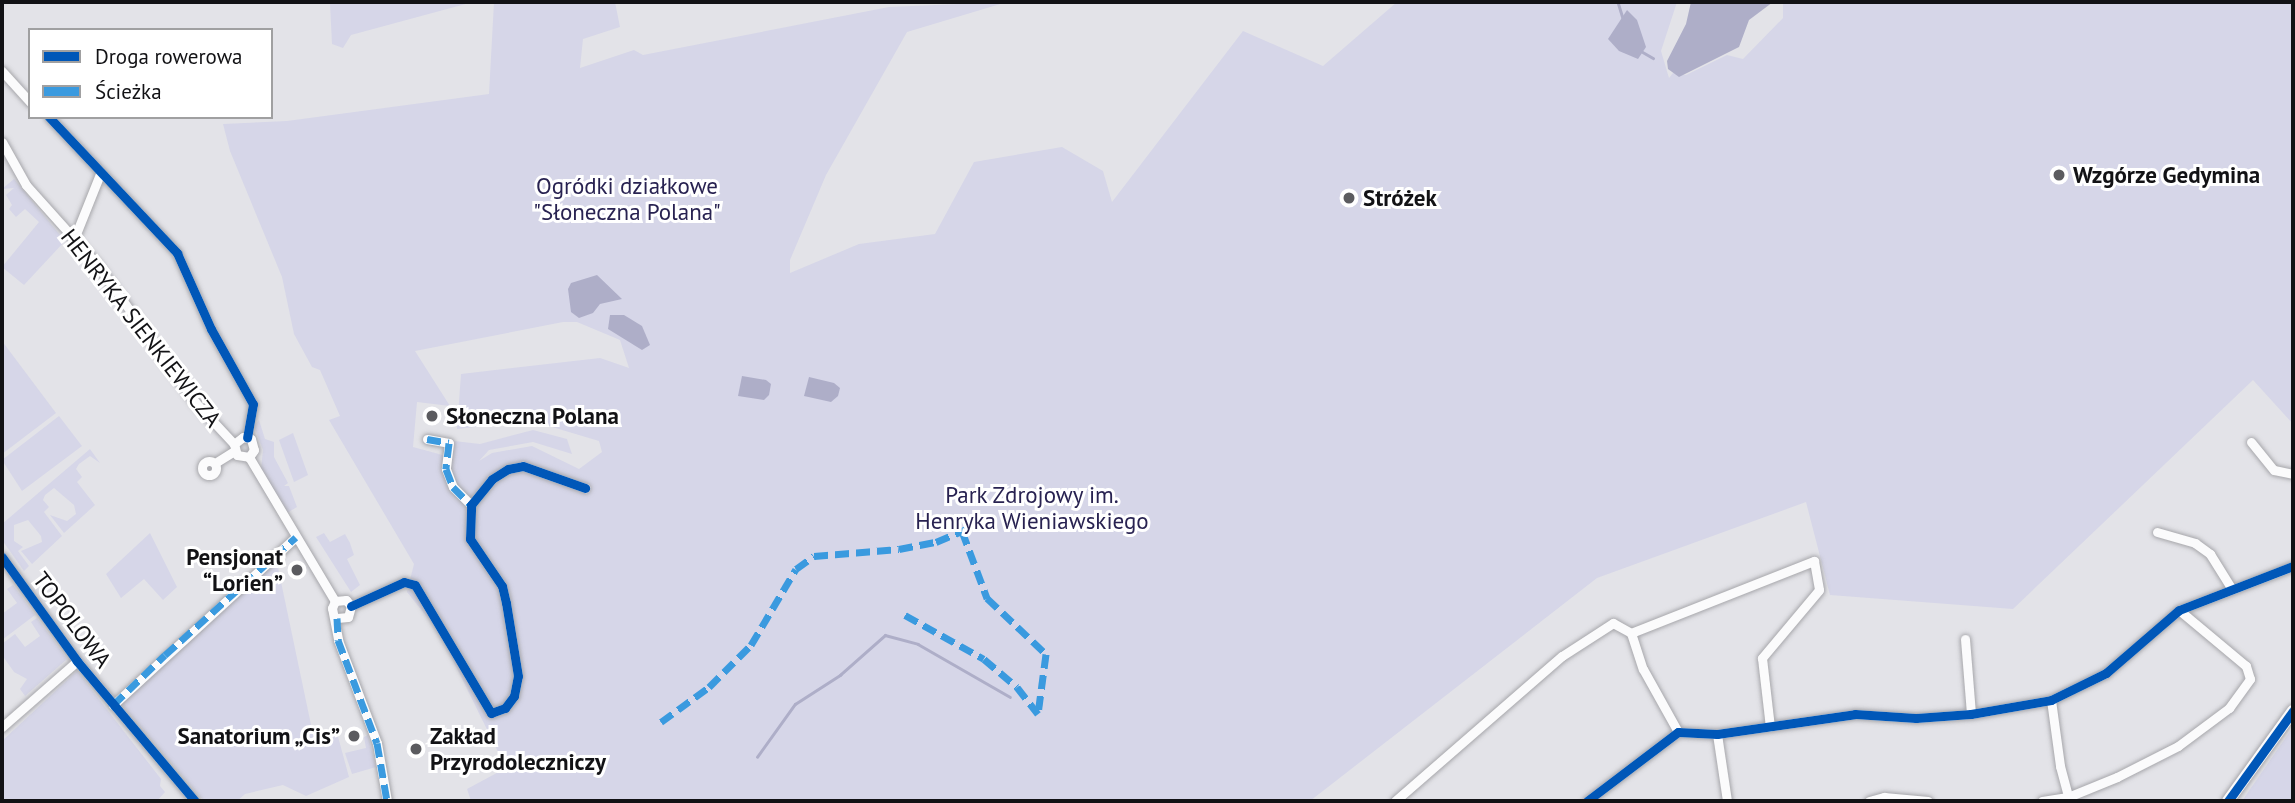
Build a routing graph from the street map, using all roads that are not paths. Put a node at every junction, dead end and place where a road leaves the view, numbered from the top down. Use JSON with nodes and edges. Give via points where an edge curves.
{"nodes":[{"id":1,"x":2,"y":72,"type":"edge"},
{"id":2,"x":28,"y":100,"type":"edge"},
{"id":3,"x":51,"y":119,"type":"edge"},
{"id":4,"x":2,"y":142,"type":"edge"},
{"id":5,"x":100,"y":174,"type":"junction"},
{"id":6,"x":74,"y":239,"type":"junction"},
{"id":7,"x":247,"y":437,"type":"junction"},
{"id":8,"x":427,"y":439,"type":"dead end"},
{"id":9,"x":2251,"y":442,"type":"dead end"},
{"id":10,"x":234,"y":447,"type":"junction"},
{"id":11,"x":249,"y":457,"type":"junction"},
{"id":12,"x":215,"y":463,"type":"dead end"},
{"id":13,"x":2293,"y":474,"type":"edge"},
{"id":14,"x":585,"y":488,"type":"dead end"},
{"id":15,"x":471,"y":505,"type":"junction"},
{"id":16,"x":2157,"y":532,"type":"dead end"},
{"id":17,"x":296,"y":537,"type":"junction"},
{"id":18,"x":2,"y":557,"type":"edge"},
{"id":19,"x":2293,"y":566,"type":"edge"},
{"id":20,"x":2231,"y":587,"type":"junction"},
{"id":21,"x":335,"y":601,"type":"junction"},
{"id":22,"x":351,"y":606,"type":"junction"},
{"id":23,"x":2179,"y":610,"type":"junction"},
{"id":24,"x":337,"y":618,"type":"junction"},
{"id":25,"x":1631,"y":633,"type":"junction"},
{"id":26,"x":1965,"y":639,"type":"dead end"},
{"id":27,"x":77,"y":661,"type":"junction"},
{"id":28,"x":2051,"y":700,"type":"junction"},
{"id":29,"x":113,"y":705,"type":"junction"},
{"id":30,"x":2293,"y":711,"type":"edge"},
{"id":31,"x":1972,"y":714,"type":"junction"},
{"id":32,"x":2,"y":727,"type":"edge"},
{"id":33,"x":1770,"y":727,"type":"junction"},
{"id":34,"x":1678,"y":732,"type":"junction"},
{"id":35,"x":1717,"y":734,"type":"junction"},
{"id":36,"x":2069,"y":799,"type":"edge"},
{"id":37,"x":195,"y":801,"type":"edge"},
{"id":38,"x":387,"y":801,"type":"edge"},
{"id":39,"x":1395,"y":801,"type":"edge"},
{"id":40,"x":1587,"y":801,"type":"edge"},
{"id":41,"x":1727,"y":801,"type":"edge"},
{"id":42,"x":1869,"y":801,"type":"edge"},
{"id":43,"x":1928,"y":801,"type":"edge"},
{"id":44,"x":2042,"y":801,"type":"edge"},
{"id":45,"x":2228,"y":801,"type":"edge"}],
"edges":[{"from":1,"to":2,"type":"street"},
{"from":3,"to":5,"type":"street"},
{"from":4,"to":6,"type":"street","name":"HENRYKA SIENKIEWICZA","via":[[26,185]]},
{"from":5,"to":6,"type":"street"},
{"from":5,"to":7,"type":"street","via":[[177,253],[253,404]]},
{"from":6,"to":10,"type":"street","name":"HENRYKA SIENKIEWICZA"},
{"from":7,"to":10,"type":"street"},
{"from":7,"to":11,"type":"street","via":[[254,446]]},
{"from":8,"to":15,"type":"street","via":[[449,443],[446,469],[453,487]]},
{"from":9,"to":13,"type":"street","via":[[2274,470]]},
{"from":10,"to":11,"type":"street","via":[[241,457]]},
{"from":10,"to":12,"type":"street"},
{"from":11,"to":17,"type":"street"},
{"from":14,"to":15,"type":"street","via":[[523,466],[492,479]]},
{"from":15,"to":22,"type":"street","via":[[470,539],[502,586],[506,603],[518,676],[505,708],[491,713],[415,585],[404,582]]},
{"from":16,"to":20,"type":"street","via":[[2195,543],[2210,554]]},
{"from":17,"to":21,"type":"street"},
{"from":17,"to":29,"type":"street"},
{"from":18,"to":27,"type":"street","name":"TOPOLOWA"},
{"from":19,"to":20,"type":"street"},
{"from":20,"to":23,"type":"street"},
{"from":21,"to":22,"type":"street","via":[[346,600]]},
{"from":21,"to":24,"type":"street","via":[[332,612]]},
{"from":22,"to":24,"type":"street","via":[[348,617]]},
{"from":23,"to":28,"type":"street","via":[[2106,673]]},
{"from":23,"to":36,"type":"street","via":[[2246,666],[2250,679],[2229,708],[2178,746]]},
{"from":24,"to":38,"type":"street","via":[[338,640],[377,743]]},
{"from":25,"to":33,"type":"street","via":[[1814,561],[1819,590],[1762,658]]},
{"from":25,"to":34,"type":"street","via":[[1643,669]]},
{"from":25,"to":39,"type":"street","via":[[1613,623],[1562,656]]},
{"from":26,"to":31,"type":"street"},
{"from":27,"to":29,"type":"street","name":"TOPOLOWA"},
{"from":27,"to":32,"type":"street"},
{"from":28,"to":31,"type":"street"},
{"from":28,"to":36,"type":"street"},
{"from":29,"to":37,"type":"street","name":"TOPOLOWA"},
{"from":30,"to":45,"type":"street"},
{"from":31,"to":33,"type":"street","via":[[1916,718],[1855,714]]},
{"from":33,"to":35,"type":"street"},
{"from":34,"to":35,"type":"street"},
{"from":34,"to":40,"type":"street"},
{"from":35,"to":41,"type":"street"},
{"from":36,"to":44,"type":"street"},
{"from":42,"to":43,"type":"street","via":[[1884,797]]}]}
